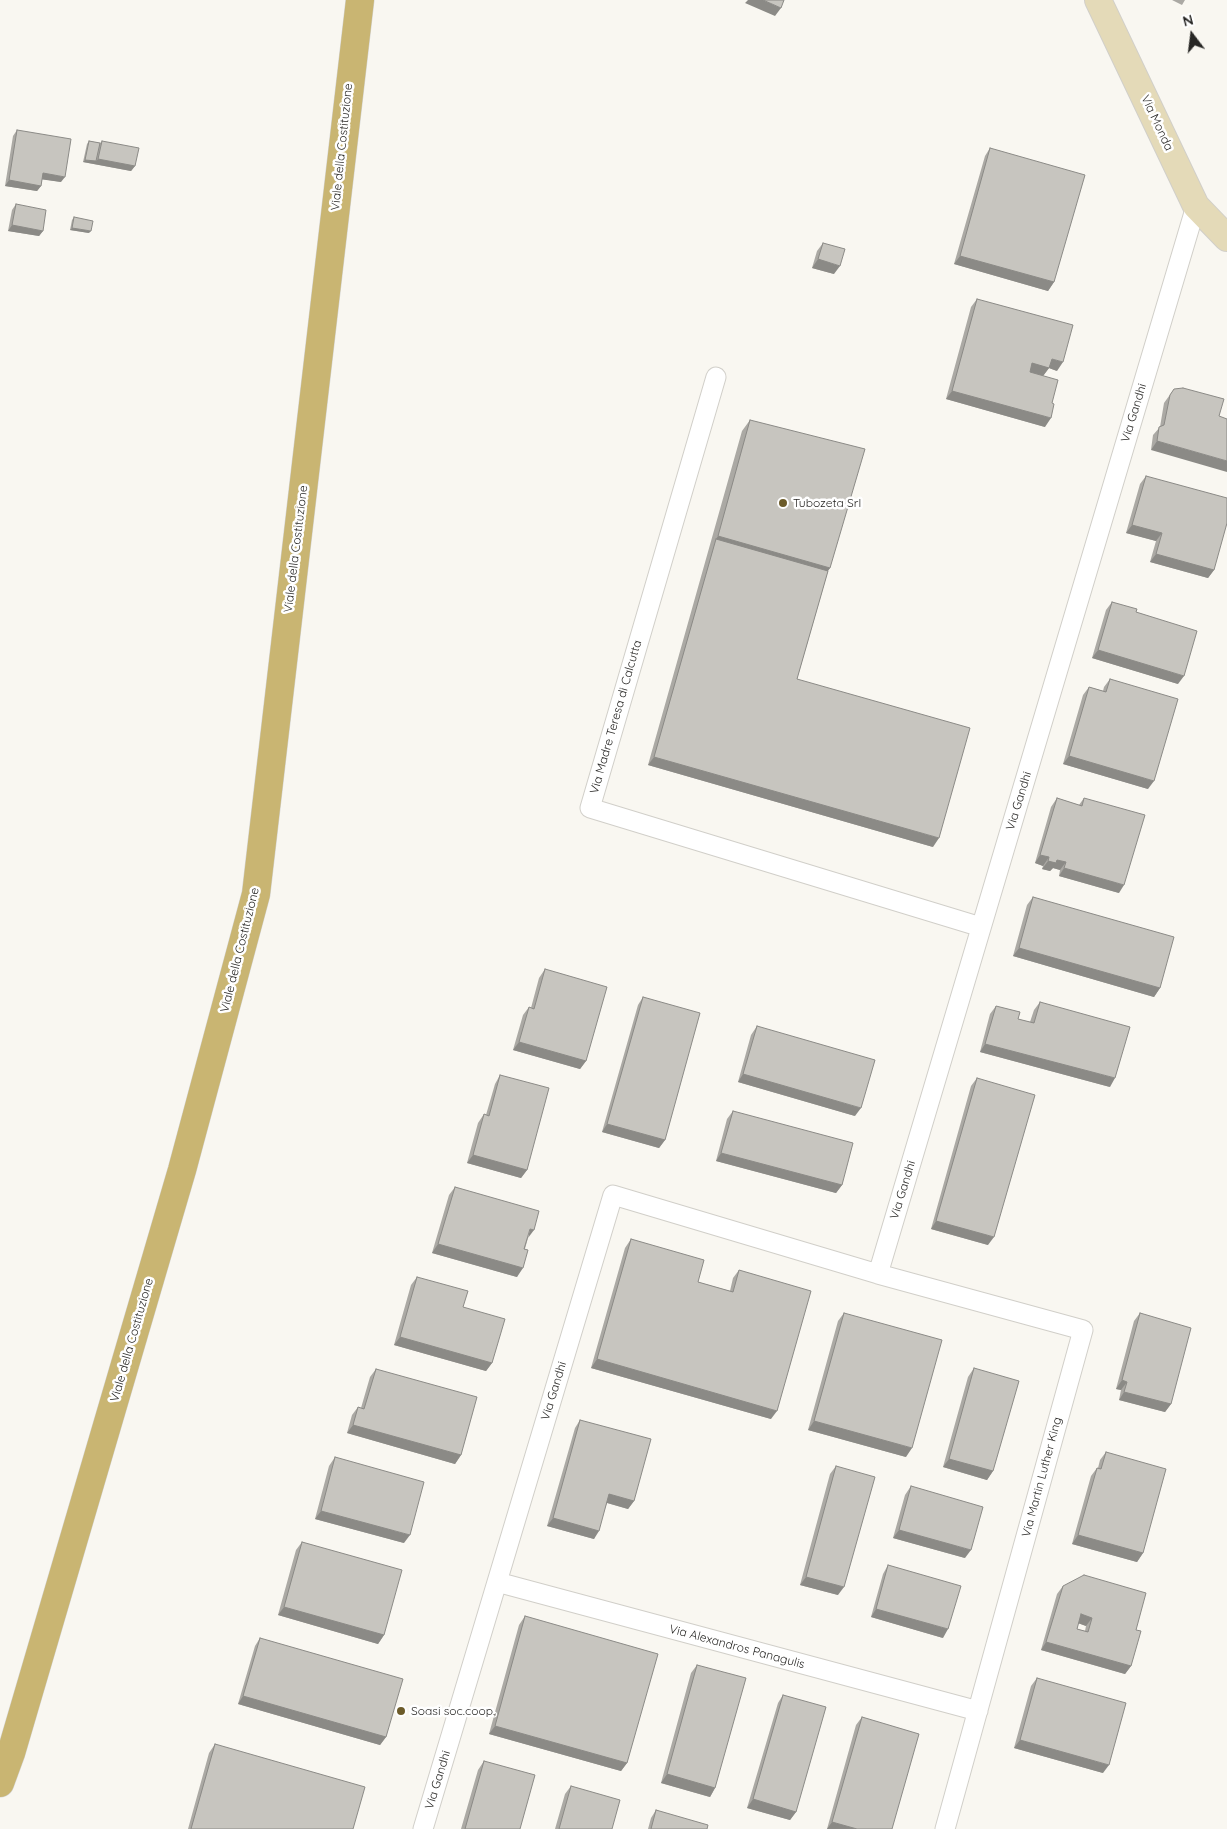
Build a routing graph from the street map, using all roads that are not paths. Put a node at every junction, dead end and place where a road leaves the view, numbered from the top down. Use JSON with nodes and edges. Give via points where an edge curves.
{"nodes":[{"id":1,"x":360,"y":0,"type":"edge"},
{"id":2,"x":1098,"y":0,"type":"edge"},
{"id":3,"x":1196,"y":206,"type":"junction"},
{"id":4,"x":1227,"y":238,"type":"edge"},
{"id":5,"x":716,"y":377,"type":"dead end"},
{"id":6,"x":981,"y":927,"type":"junction"},
{"id":7,"x":878,"y":1274,"type":"junction"},
{"id":8,"x":497,"y":1582,"type":"junction"},
{"id":9,"x":978,"y":1711,"type":"junction"},
{"id":10,"x":0,"y":1783,"type":"edge"},
{"id":11,"x":423,"y":1829,"type":"edge"},
{"id":12,"x":945,"y":1829,"type":"edge"}],
"edges":[{"from":1,"to":10,"type":"main road","name":"Viale della Costituzione","via":[[256,894],[179,1180]]},
{"from":2,"to":3,"type":"main road","name":"Via Monda"},
{"from":3,"to":4,"type":"main road","name":"Via Monda"},
{"from":3,"to":6,"type":"street","name":"Via Gandhi"},
{"from":5,"to":6,"type":"street","name":"Via Madre Teresa di Calcutta","via":[[590,808]]},
{"from":6,"to":7,"type":"street","name":"Via Gandhi"},
{"from":7,"to":8,"type":"street","name":"Via Gandhi","via":[[613,1195]]},
{"from":7,"to":9,"type":"street","name":"Via Martin Luther King","via":[[1083,1330]]},
{"from":8,"to":9,"type":"street","name":"Via Alexandros Panagulis"},
{"from":8,"to":11,"type":"street","name":"Via Gandhi"},
{"from":9,"to":12,"type":"street","name":"Via Martin Luther King"}]}
